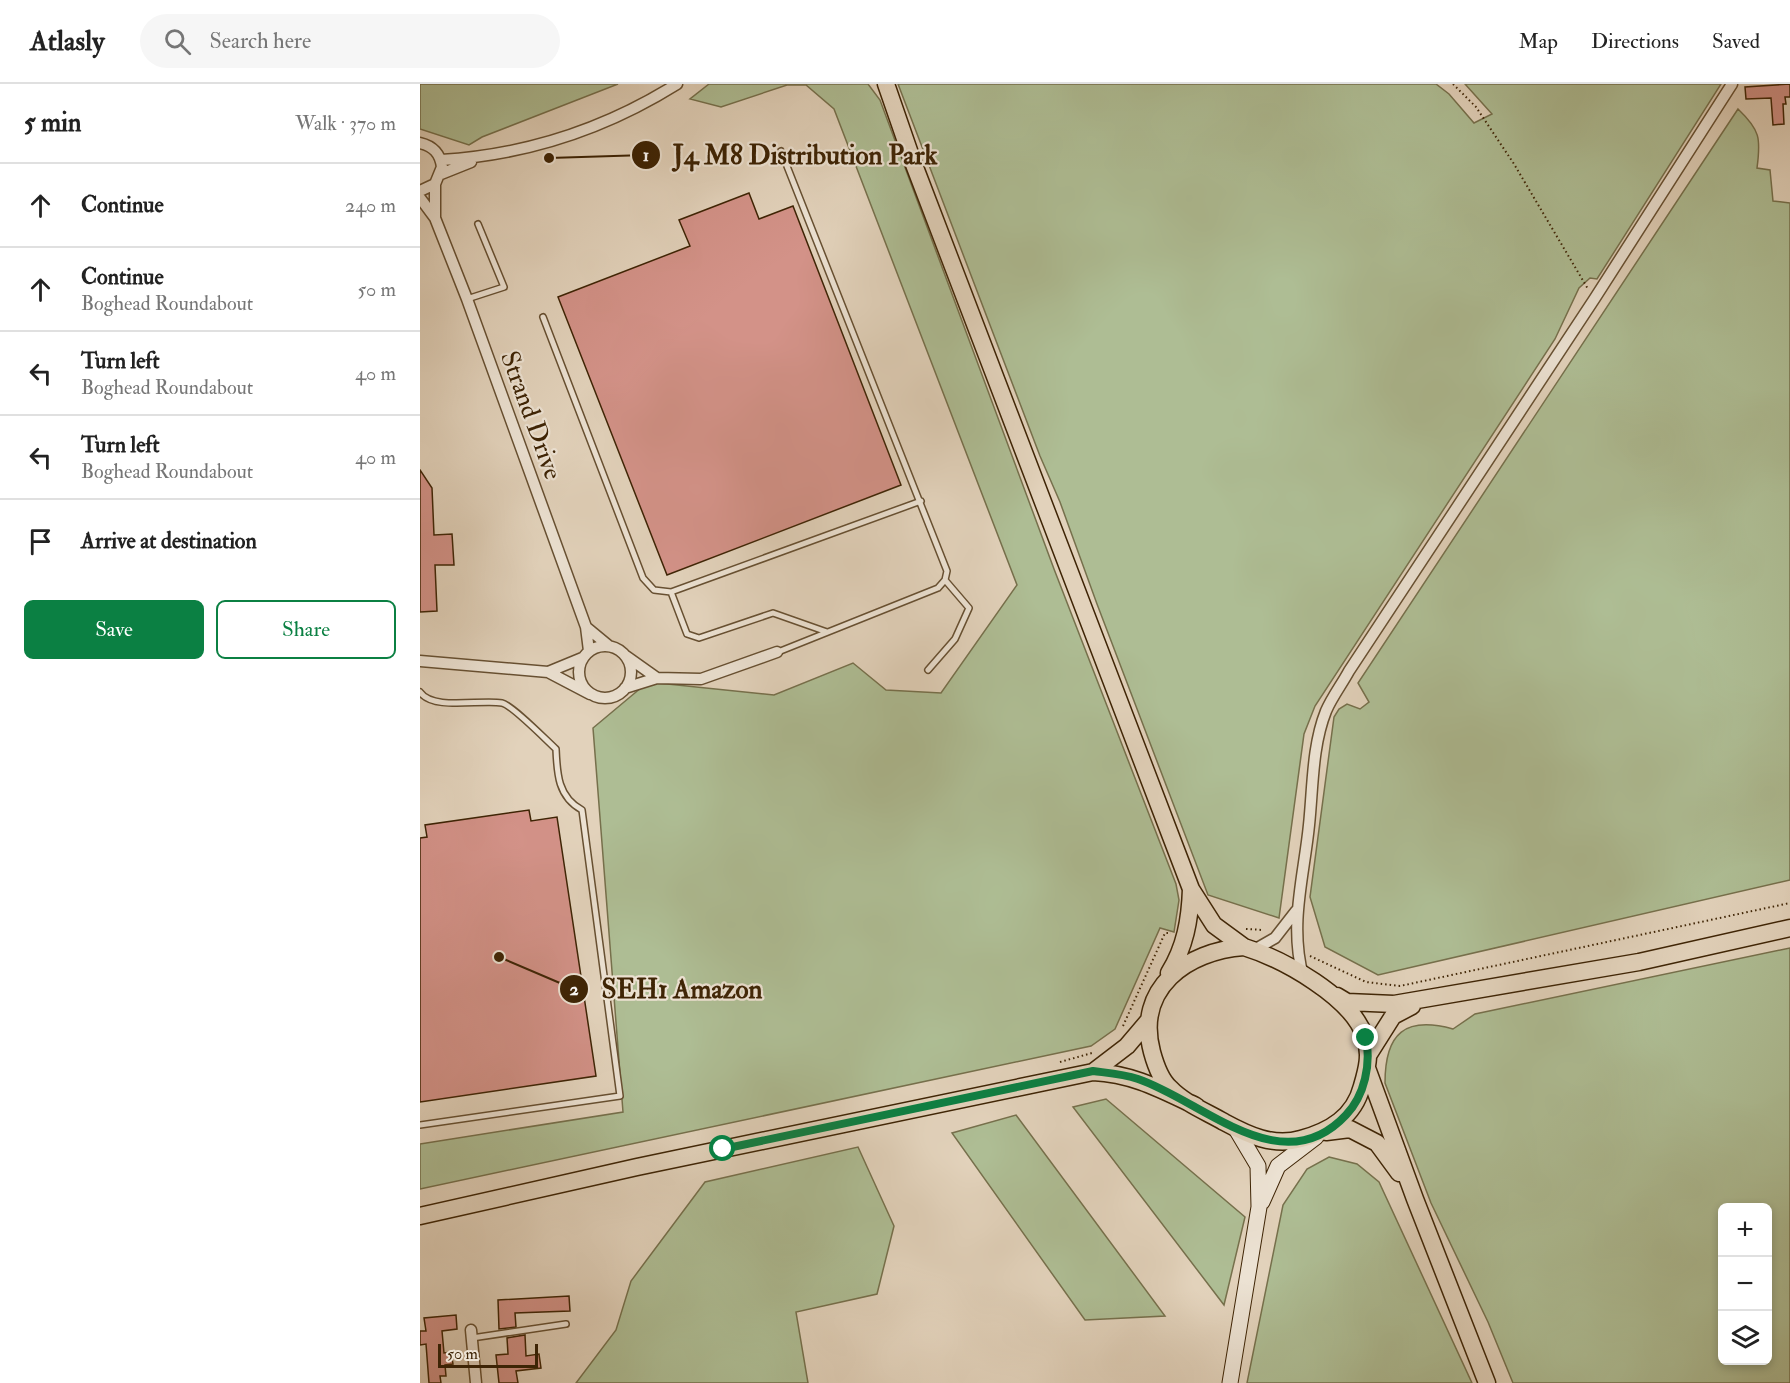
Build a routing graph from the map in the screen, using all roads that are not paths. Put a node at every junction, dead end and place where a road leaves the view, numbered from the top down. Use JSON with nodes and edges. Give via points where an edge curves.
{"nodes":[{"id":1,"x":677,"y":84,"type":"edge"},
{"id":2,"x":886,"y":84,"type":"edge"},
{"id":3,"x":1732,"y":84,"type":"edge"},
{"id":4,"x":420,"y":143,"type":"edge"},
{"id":5,"x":782,"y":151,"type":"dead end"},
{"id":6,"x":483,"y":157,"type":"junction"},
{"id":7,"x":441,"y":160,"type":"junction"},
{"id":8,"x":441,"y":174,"type":"junction"},
{"id":9,"x":435,"y":184,"type":"junction"},
{"id":10,"x":420,"y":191,"type":"edge"},
{"id":11,"x":420,"y":198,"type":"edge"},
{"id":12,"x":435,"y":218,"type":"junction"},
{"id":13,"x":478,"y":224,"type":"dead end"},
{"id":14,"x":467,"y":299,"type":"junction"},
{"id":15,"x":543,"y":317,"type":"dead end"},
{"id":16,"x":921,"y":501,"type":"junction"},
{"id":17,"x":945,"y":580,"type":"junction"},
{"id":18,"x":671,"y":592,"type":"junction"},
{"id":19,"x":586,"y":627,"type":"junction"},
{"id":20,"x":827,"y":632,"type":"junction"},
{"id":21,"x":609,"y":646,"type":"junction"},
{"id":22,"x":777,"y":652,"type":"joint"},
{"id":23,"x":585,"y":654,"type":"junction"},
{"id":24,"x":625,"y":655,"type":"junction"},
{"id":25,"x":420,"y":661,"type":"edge"},
{"id":26,"x":928,"y":670,"type":"dead end"},
{"id":27,"x":549,"y":672,"type":"junction"},
{"id":28,"x":657,"y":678,"type":"junction"},
{"id":29,"x":625,"y":688,"type":"junction"},
{"id":30,"x":420,"y":692,"type":"edge"},
{"id":31,"x":590,"y":694,"type":"junction"},
{"id":32,"x":1191,"y":889,"type":"junction"},
{"id":33,"x":1296,"y":911,"type":"junction"},
{"id":34,"x":1790,"y":928,"type":"edge"},
{"id":35,"x":1249,"y":949,"type":"junction"},
{"id":36,"x":1303,"y":976,"type":"junction"},
{"id":37,"x":1318,"y":985,"type":"junction"},
{"id":38,"x":1161,"y":986,"type":"junction"},
{"id":39,"x":1425,"y":998,"type":"junction"},
{"id":40,"x":1149,"y":1020,"type":"junction"},
{"id":41,"x":1368,"y":1061,"type":"junction"},
{"id":42,"x":1093,"y":1071,"type":"junction"},
{"id":43,"x":1196,"y":1106,"type":"junction"},
{"id":44,"x":420,"y":1125,"type":"edge"},
{"id":45,"x":1236,"y":1128,"type":"junction"},
{"id":46,"x":1322,"y":1133,"type":"junction"},
{"id":47,"x":1415,"y":1199,"type":"junction"},
{"id":48,"x":1259,"y":1207,"type":"junction"},
{"id":49,"x":420,"y":1216,"type":"edge"},
{"id":50,"x":566,"y":1324,"type":"dead end"},
{"id":51,"x":472,"y":1334,"type":"joint"},
{"id":52,"x":476,"y":1383,"type":"edge"},
{"id":53,"x":1230,"y":1383,"type":"edge"},
{"id":54,"x":1487,"y":1383,"type":"edge"}],
"edges":[{"from":1,"to":6,"type":"street","via":[[632,110],[574,134],[523,150]]},
{"from":2,"to":32,"type":"main road"},
{"from":3,"to":33,"type":"street","via":[[1326,711],[1316,746]]},
{"from":4,"to":7,"type":"street","via":[[430,146]]},
{"from":5,"to":16,"type":"lane"},
{"from":6,"to":7,"type":"street"},
{"from":6,"to":8,"type":"street"},
{"from":7,"to":8,"type":"street"},
{"from":8,"to":9,"type":"street"},
{"from":9,"to":10,"type":"street"},
{"from":9,"to":12,"type":"street","name":"Strand Drive"},
{"from":11,"to":12,"type":"street","name":"Strand Drive"},
{"from":12,"to":14,"type":"street","name":"Strand Drive"},
{"from":13,"to":14,"type":"lane","via":[[504,287]]},
{"from":14,"to":19,"type":"street","name":"Strand Drive"},
{"from":15,"to":18,"type":"lane","via":[[643,578],[654,590]]},
{"from":16,"to":17,"type":"lane","via":[[947,572]]},
{"from":16,"to":18,"type":"lane"},
{"from":17,"to":20,"type":"lane","via":[[938,588]]},
{"from":17,"to":26,"type":"lane","via":[[969,608],[955,639]]},
{"from":18,"to":20,"type":"lane","via":[[687,634],[699,638],[773,613]]},
{"from":19,"to":21,"type":"street"},
{"from":19,"to":23,"type":"street","name":"Strand Drive"},
{"from":20,"to":22,"type":"lane"},
{"from":21,"to":23,"type":"street"},
{"from":21,"to":24,"type":"street"},
{"from":22,"to":28,"type":"street","via":[[701,679]]},
{"from":23,"to":27,"type":"street"},
{"from":23,"to":31,"type":"street","via":[[579,665],[580,681]]},
{"from":24,"to":28,"type":"street"},
{"from":24,"to":29,"type":"street","via":[[631,671]]},
{"from":25,"to":27,"type":"street"},
{"from":27,"to":31,"type":"street"},
{"from":28,"to":29,"type":"street"},
{"from":29,"to":31,"type":"street","via":[[612,697]]},
{"from":30,"to":44,"type":"lane","via":[[431,701],[507,705],[556,749],[557,781],[571,804],[582,810],[620,1096]]},
{"from":32,"to":35,"type":"main road","via":[[1214,925]]},
{"from":32,"to":38,"type":"main road","via":[[1186,935]]},
{"from":33,"to":35,"type":"street","via":[[1275,938]]},
{"from":33,"to":36,"type":"street","via":[[1296,948]]},
{"from":34,"to":39,"type":"main road","via":[[1639,962]]},
{"from":35,"to":36,"type":"main road"},
{"from":35,"to":38,"type":"main road","via":[[1223,948],[1194,958]]},
{"from":36,"to":37,"type":"main road"},
{"from":37,"to":39,"type":"main road","via":[[1347,1002],[1394,1004]]},
{"from":37,"to":41,"type":"main road","via":[[1359,1022]]},
{"from":38,"to":40,"type":"main road"},
{"from":39,"to":41,"type":"main road","via":[[1394,1016]]},
{"from":40,"to":42,"type":"main road","via":[[1126,1046]]},
{"from":40,"to":43,"type":"main road","via":[[1148,1037],[1155,1064],[1169,1088]]},
{"from":41,"to":46,"type":"main road","via":[[1360,1094],[1351,1110]]},
{"from":41,"to":47,"type":"main road"},
{"from":42,"to":43,"type":"main road","via":[[1140,1079]]},
{"from":42,"to":49,"type":"main road"},
{"from":43,"to":45,"type":"main road"},
{"from":45,"to":46,"type":"main road","via":[[1259,1138],[1287,1143]]},
{"from":45,"to":48,"type":"main road","via":[[1258,1166]]},
{"from":46,"to":47,"type":"main road","via":[[1350,1130],[1377,1143]]},
{"from":46,"to":48,"type":"main road","via":[[1278,1166]]},
{"from":47,"to":54,"type":"main road"},
{"from":48,"to":53,"type":"main road"},
{"from":50,"to":51,"type":"lane"},
{"from":51,"to":52,"type":"street"}]}
